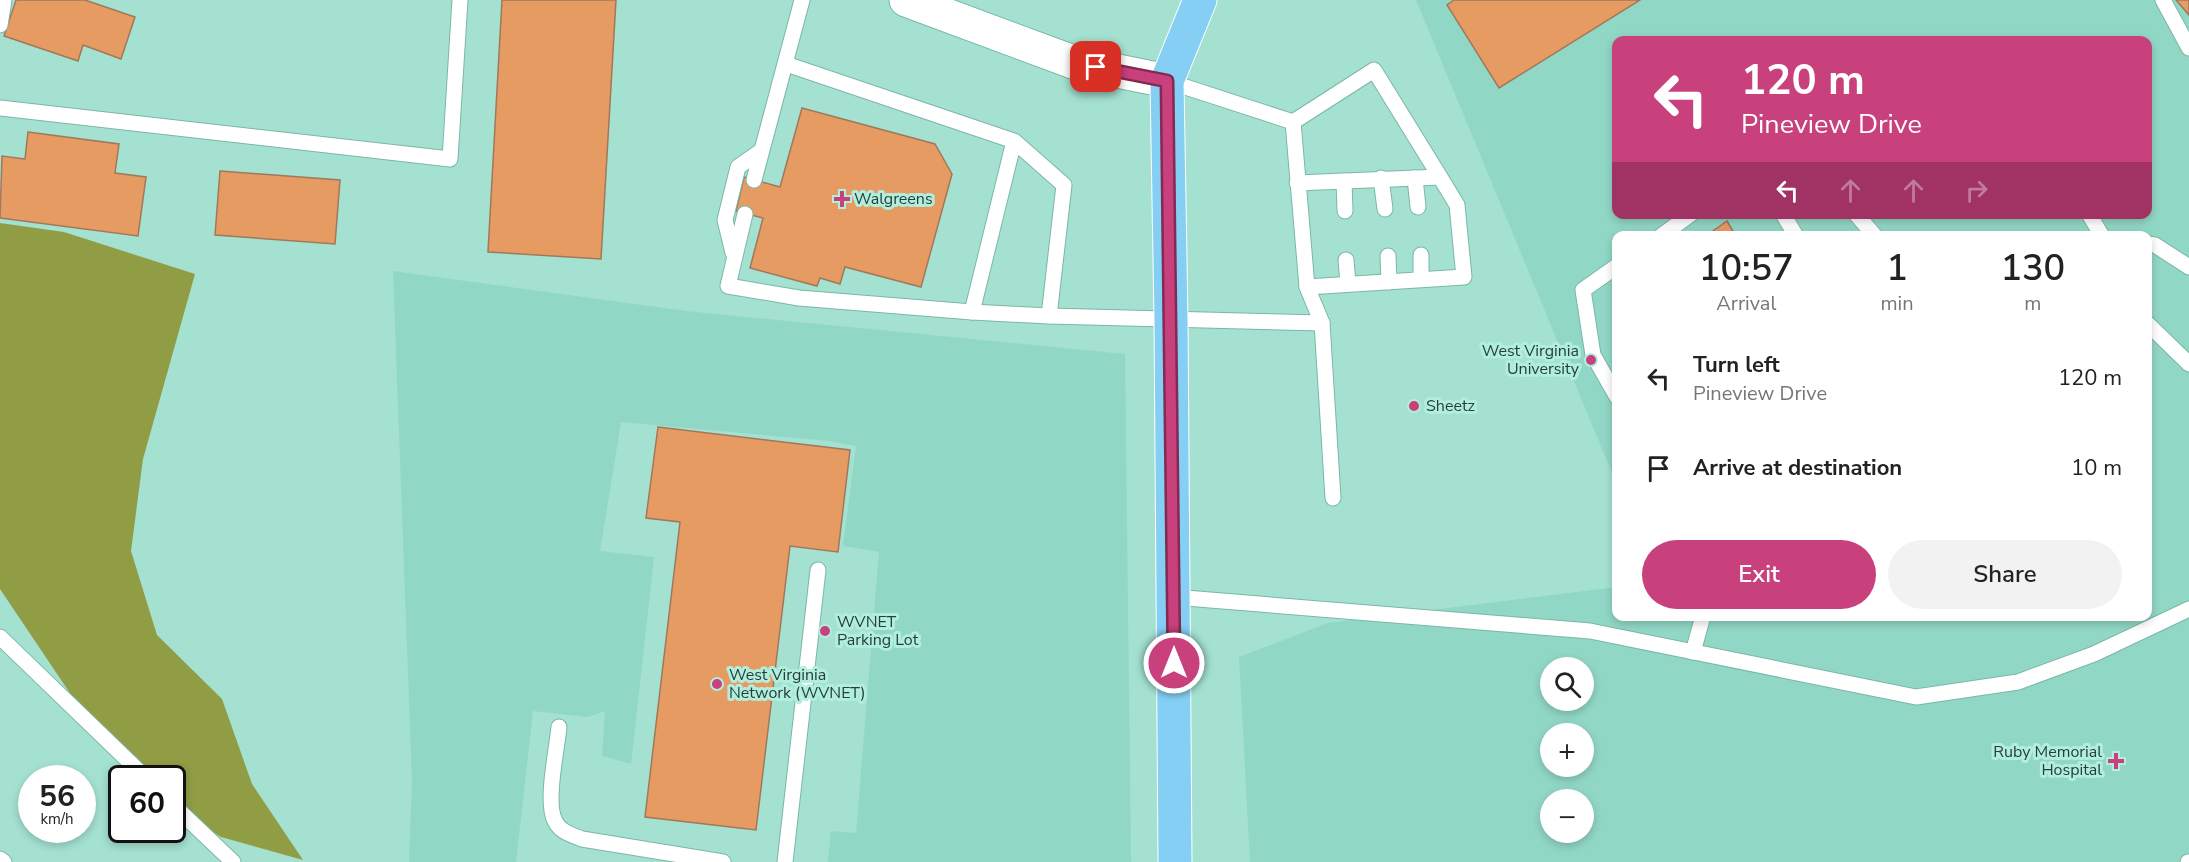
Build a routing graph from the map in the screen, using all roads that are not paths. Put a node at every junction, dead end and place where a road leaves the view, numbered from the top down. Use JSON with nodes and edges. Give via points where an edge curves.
{"nodes":[{"id":1,"x":4,"y":0,"type":"edge"},
{"id":2,"x":460,"y":0,"type":"edge"},
{"id":3,"x":802,"y":0,"type":"edge"},
{"id":4,"x":906,"y":0,"type":"edge"},
{"id":5,"x":1200,"y":0,"type":"edge"},
{"id":6,"x":2163,"y":0,"type":"edge"},
{"id":7,"x":0,"y":25,"type":"edge"},
{"id":8,"x":2189,"y":48,"type":"edge"},
{"id":9,"x":786,"y":64,"type":"junction"},
{"id":10,"x":1167,"y":81,"type":"junction"},
{"id":11,"x":0,"y":108,"type":"edge"},
{"id":12,"x":1293,"y":122,"type":"junction"},
{"id":13,"x":1014,"y":141,"type":"junction"},
{"id":14,"x":761,"y":151,"type":"junction"},
{"id":15,"x":1440,"y":177,"type":"junction"},
{"id":16,"x":1381,"y":178,"type":"junction"},
{"id":17,"x":1415,"y":178,"type":"junction"},
{"id":18,"x":754,"y":180,"type":"dead end"},
{"id":19,"x":1344,"y":181,"type":"junction"},
{"id":20,"x":1297,"y":183,"type":"junction"},
{"id":21,"x":1418,"y":207,"type":"dead end"},
{"id":22,"x":1385,"y":209,"type":"dead end"},
{"id":23,"x":1345,"y":212,"type":"dead end"},
{"id":24,"x":745,"y":214,"type":"dead end"},
{"id":25,"x":1684,"y":219,"type":"edge"},
{"id":26,"x":1860,"y":219,"type":"edge"},
{"id":27,"x":1668,"y":231,"type":"edge"},
{"id":28,"x":1871,"y":231,"type":"edge"},
{"id":29,"x":2152,"y":245,"type":"edge"},
{"id":30,"x":1421,"y":255,"type":"dead end"},
{"id":31,"x":734,"y":256,"type":"junction"},
{"id":32,"x":1388,"y":256,"type":"dead end"},
{"id":33,"x":1346,"y":260,"type":"dead end"},
{"id":34,"x":2189,"y":267,"type":"edge"},
{"id":35,"x":1612,"y":269,"type":"edge"},
{"id":36,"x":1421,"y":279,"type":"junction"},
{"id":37,"x":1389,"y":282,"type":"junction"},
{"id":38,"x":1348,"y":284,"type":"junction"},
{"id":39,"x":1307,"y":287,"type":"junction"},
{"id":40,"x":972,"y":312,"type":"junction"},
{"id":41,"x":1049,"y":316,"type":"junction"},
{"id":42,"x":1171,"y":319,"type":"junction"},
{"id":43,"x":1322,"y":322,"type":"junction"},
{"id":44,"x":2152,"y":328,"type":"edge"},
{"id":45,"x":2189,"y":364,"type":"edge"},
{"id":46,"x":1612,"y":388,"type":"edge"},
{"id":47,"x":1333,"y":498,"type":"dead end"},
{"id":48,"x":818,"y":570,"type":"dead end"},
{"id":49,"x":1173,"y":597,"type":"junction"},
{"id":50,"x":2189,"y":609,"type":"edge"},
{"id":51,"x":1702,"y":621,"type":"edge"},
{"id":52,"x":0,"y":637,"type":"edge"},
{"id":53,"x":1693,"y":652,"type":"junction"},
{"id":54,"x":559,"y":727,"type":"dead end"},
{"id":55,"x":133,"y":765,"type":"edge"},
{"id":56,"x":186,"y":817,"type":"edge"},
{"id":57,"x":0,"y":859,"type":"edge"},
{"id":58,"x":4,"y":862,"type":"edge"},
{"id":59,"x":233,"y":862,"type":"edge"},
{"id":60,"x":723,"y":862,"type":"edge"},
{"id":61,"x":785,"y":862,"type":"edge"},
{"id":62,"x":1174,"y":862,"type":"edge"}],
"edges":[{"from":1,"to":7,"type":"lane"},
{"from":2,"to":11,"type":"lane","via":[[450,159]]},
{"from":3,"to":9,"type":"lane"},
{"from":4,"to":10,"type":"street","via":[[1073,62]]},
{"from":5,"to":10,"type":"main road"},
{"from":6,"to":8,"type":"lane"},
{"from":9,"to":13,"type":"lane"},
{"from":9,"to":14,"type":"lane"},
{"from":10,"to":12,"type":"lane"},
{"from":10,"to":42,"type":"main road"},
{"from":12,"to":15,"type":"lane","via":[[1374,70]]},
{"from":12,"to":20,"type":"lane"},
{"from":13,"to":40,"type":"lane"},
{"from":13,"to":41,"type":"lane","via":[[1064,185]]},
{"from":14,"to":18,"type":"lane"},
{"from":14,"to":31,"type":"lane","via":[[738,167],[725,220]]},
{"from":15,"to":17,"type":"lane"},
{"from":15,"to":36,"type":"lane","via":[[1457,205],[1464,277]]},
{"from":16,"to":17,"type":"lane"},
{"from":16,"to":19,"type":"lane"},
{"from":16,"to":22,"type":"lane"},
{"from":17,"to":21,"type":"lane"},
{"from":19,"to":20,"type":"lane"},
{"from":19,"to":23,"type":"lane"},
{"from":20,"to":39,"type":"lane"},
{"from":24,"to":31,"type":"lane"},
{"from":25,"to":27,"type":"lane"},
{"from":26,"to":28,"type":"lane"},
{"from":29,"to":34,"type":"lane"},
{"from":30,"to":36,"type":"lane"},
{"from":31,"to":40,"type":"lane","via":[[728,286],[799,298]]},
{"from":32,"to":37,"type":"lane"},
{"from":33,"to":38,"type":"lane"},
{"from":35,"to":46,"type":"lane","via":[[1582,290],[1593,356]]},
{"from":36,"to":37,"type":"lane"},
{"from":37,"to":38,"type":"lane"},
{"from":38,"to":39,"type":"lane"},
{"from":39,"to":43,"type":"lane"},
{"from":40,"to":41,"type":"lane"},
{"from":41,"to":42,"type":"lane"},
{"from":42,"to":43,"type":"lane"},
{"from":42,"to":49,"type":"main road"},
{"from":43,"to":47,"type":"lane"},
{"from":44,"to":45,"type":"lane"},
{"from":48,"to":61,"type":"lane"},
{"from":49,"to":53,"type":"lane","via":[[1590,630]]},
{"from":49,"to":62,"type":"main road"},
{"from":50,"to":53,"type":"lane","via":[[2094,654],[2018,682],[1916,697]]},
{"from":51,"to":53,"type":"lane"},
{"from":52,"to":55,"type":"lane"},
{"from":54,"to":60,"type":"lane","via":[[550,805],[555,822],[564,832],[582,840]]},
{"from":56,"to":59,"type":"lane"},
{"from":57,"to":58,"type":"lane"}]}
